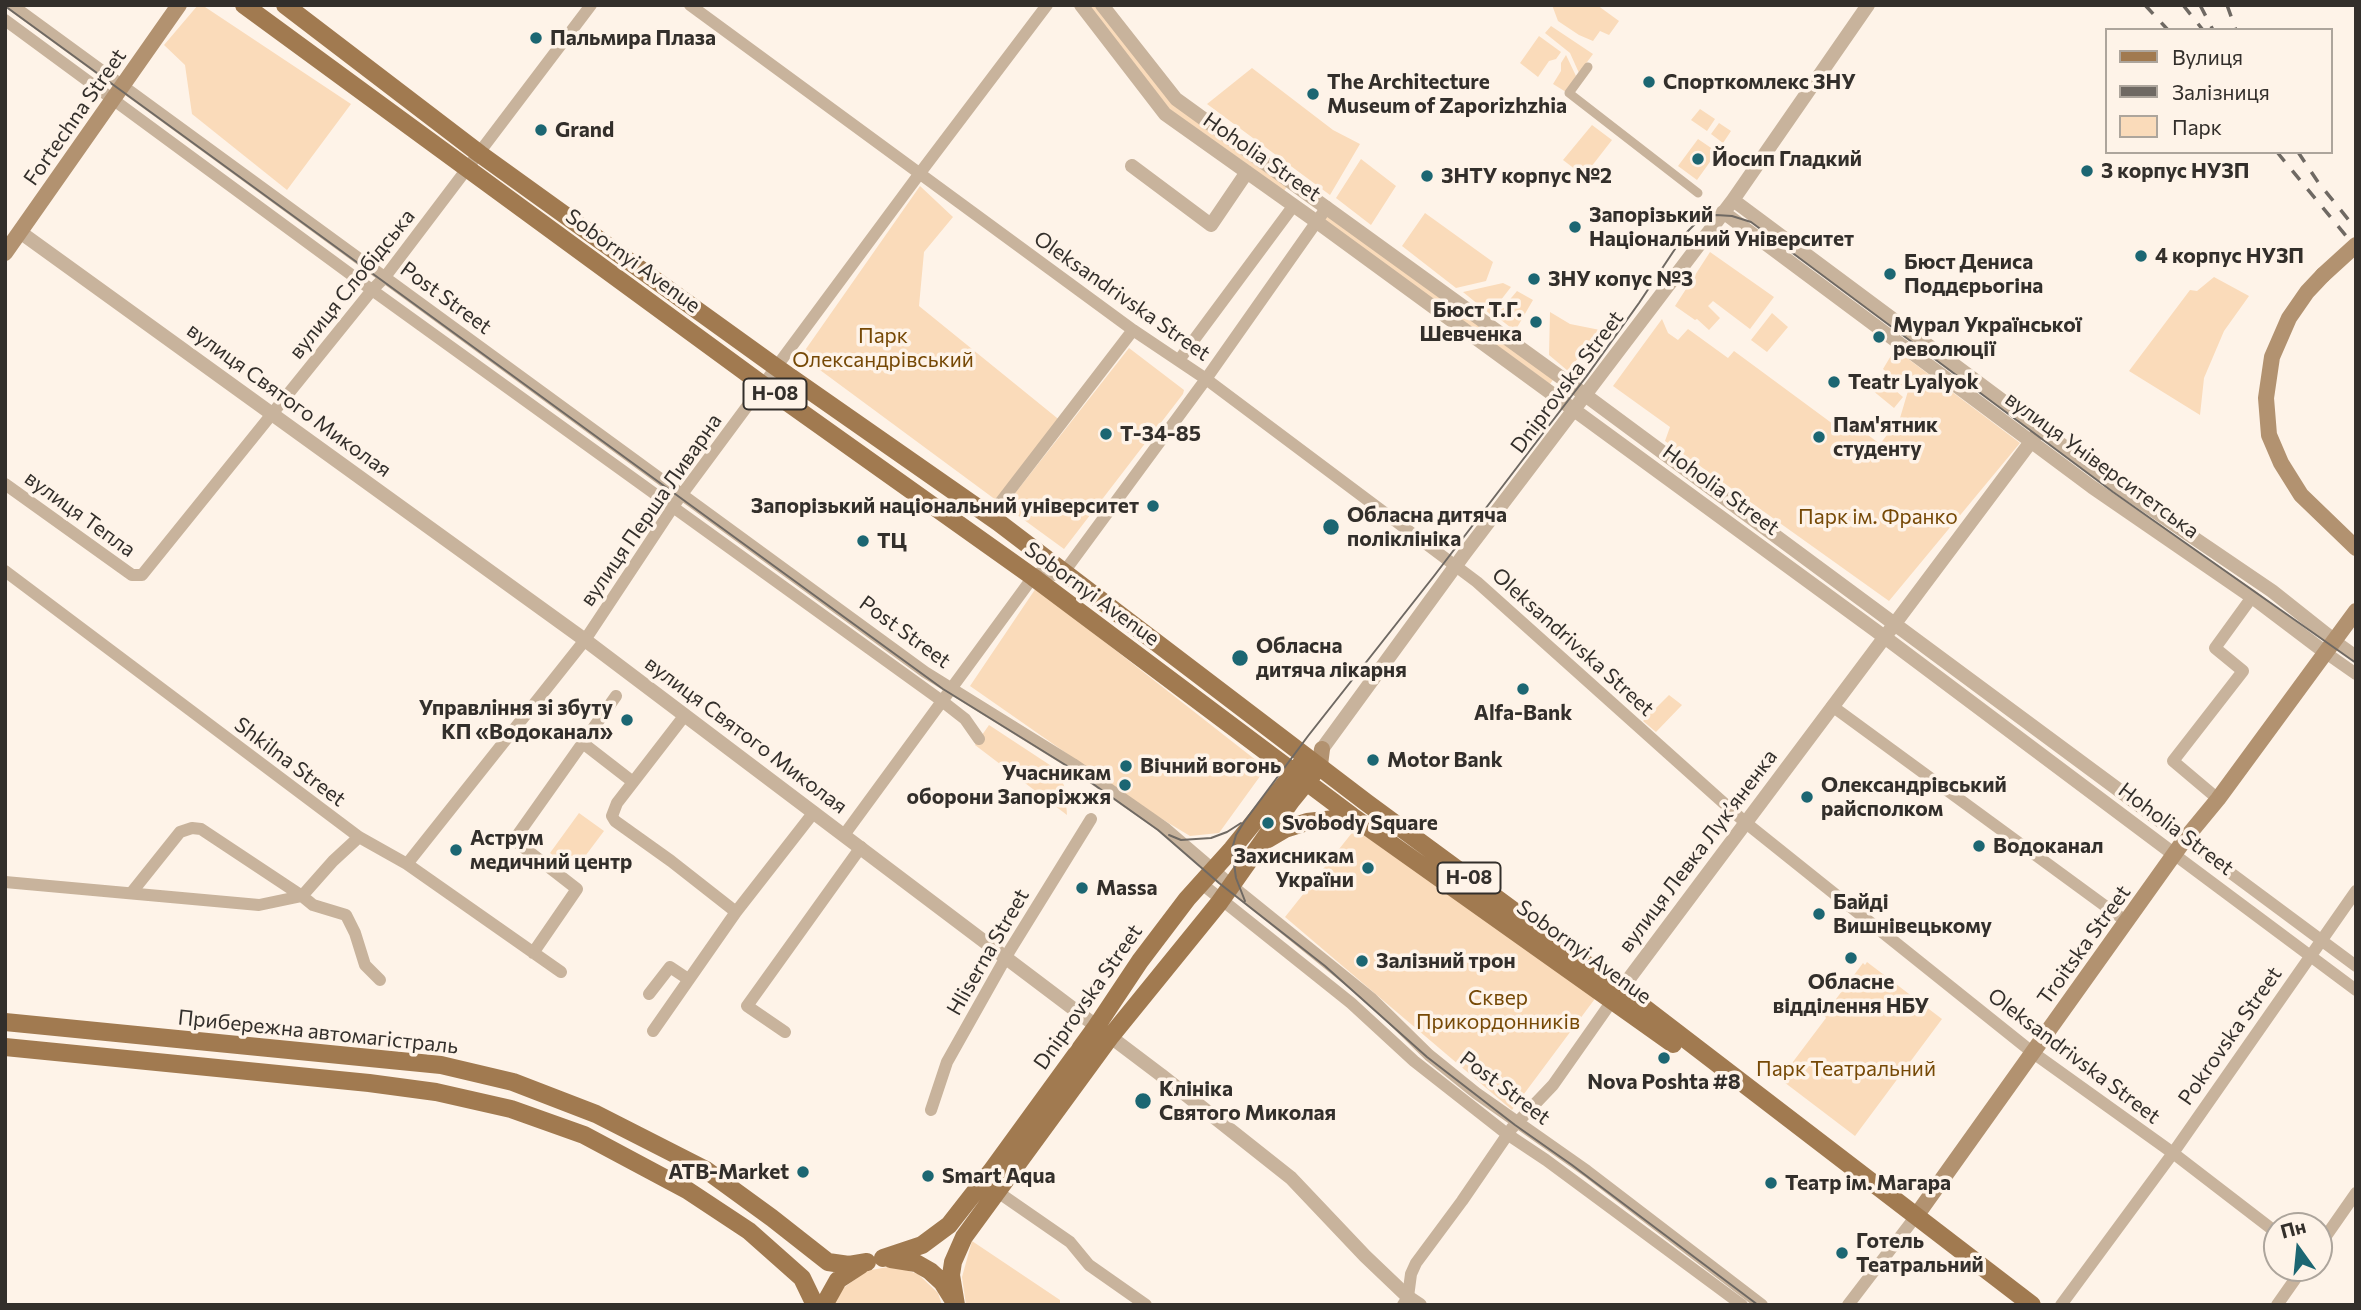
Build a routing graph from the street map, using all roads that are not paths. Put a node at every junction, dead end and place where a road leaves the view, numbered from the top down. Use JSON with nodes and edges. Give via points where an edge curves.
{"nodes":[{"id":1,"x":12,"y":5,"type":"edge"},
{"id":2,"x":179,"y":5,"type":"edge"},
{"id":3,"x":244,"y":5,"type":"edge"},
{"id":4,"x":285,"y":5,"type":"edge"},
{"id":5,"x":592,"y":5,"type":"edge"},
{"id":6,"x":690,"y":5,"type":"edge"},
{"id":7,"x":1047,"y":5,"type":"edge"},
{"id":8,"x":1082,"y":5,"type":"edge"},
{"id":9,"x":1102,"y":5,"type":"edge"},
{"id":10,"x":1868,"y":5,"type":"edge"},
{"id":11,"x":5,"y":20,"type":"edge"},
{"id":12,"x":1588,"y":67,"type":"dead end"},
{"id":13,"x":124,"y":87,"type":"junction"},
{"id":14,"x":111,"y":100,"type":"junction"},
{"id":15,"x":480,"y":154,"type":"junction"},
{"id":16,"x":1132,"y":166,"type":"dead end"},
{"id":17,"x":469,"y":169,"type":"junction"},
{"id":18,"x":1247,"y":172,"type":"junction"},
{"id":19,"x":920,"y":173,"type":"junction"},
{"id":20,"x":1699,"y":193,"type":"dead end"},
{"id":21,"x":1733,"y":200,"type":"junction"},
{"id":22,"x":1294,"y":205,"type":"junction"},
{"id":23,"x":1327,"y":207,"type":"junction"},
{"id":24,"x":1723,"y":212,"type":"junction"},
{"id":25,"x":1317,"y":222,"type":"junction"},
{"id":26,"x":20,"y":232,"type":"junction"},
{"id":27,"x":2356,"y":245,"type":"edge"},
{"id":28,"x":5,"y":253,"type":"edge"},
{"id":29,"x":385,"y":277,"type":"junction"},
{"id":30,"x":372,"y":290,"type":"junction"},
{"id":31,"x":1133,"y":330,"type":"junction"},
{"id":32,"x":1179,"y":360,"type":"junction"},
{"id":33,"x":776,"y":367,"type":"junction"},
{"id":34,"x":1206,"y":379,"type":"junction"},
{"id":35,"x":763,"y":385,"type":"junction"},
{"id":36,"x":1585,"y":395,"type":"junction"},
{"id":37,"x":1574,"y":410,"type":"junction"},
{"id":38,"x":272,"y":413,"type":"junction"},
{"id":39,"x":2041,"y":428,"type":"junction"},
{"id":40,"x":2030,"y":440,"type":"junction"},
{"id":41,"x":5,"y":484,"type":"edge"},
{"id":42,"x":684,"y":494,"type":"junction"},
{"id":43,"x":674,"y":507,"type":"junction"},
{"id":44,"x":990,"y":516,"type":"junction"},
{"id":45,"x":2356,"y":548,"type":"edge"},
{"id":46,"x":1456,"y":566,"type":"junction"},
{"id":47,"x":5,"y":572,"type":"edge"},
{"id":48,"x":1064,"y":572,"type":"junction"},
{"id":49,"x":132,"y":575,"type":"joint"},
{"id":50,"x":1033,"y":577,"type":"junction"},
{"id":51,"x":2252,"y":597,"type":"junction"},
{"id":52,"x":2356,"y":611,"type":"edge"},
{"id":53,"x":1893,"y":624,"type":"junction"},
{"id":54,"x":1884,"y":636,"type":"junction"},
{"id":55,"x":585,"y":640,"type":"junction"},
{"id":56,"x":2331,"y":647,"type":"junction"},
{"id":57,"x":2356,"y":656,"type":"edge"},
{"id":58,"x":2356,"y":674,"type":"edge"},
{"id":59,"x":953,"y":689,"type":"junction"},
{"id":60,"x":617,"y":696,"type":"dead end"},
{"id":61,"x":942,"y":701,"type":"junction"},
{"id":62,"x":1832,"y":706,"type":"junction"},
{"id":63,"x":685,"y":715,"type":"junction"},
{"id":64,"x":979,"y":739,"type":"dead end"},
{"id":65,"x":584,"y":744,"type":"junction"},
{"id":66,"x":1317,"y":757,"type":"junction"},
{"id":67,"x":1300,"y":777,"type":"junction"},
{"id":68,"x":633,"y":782,"type":"junction"},
{"id":69,"x":2218,"y":799,"type":"junction"},
{"id":70,"x":814,"y":811,"type":"junction"},
{"id":71,"x":1353,"y":817,"type":"junction"},
{"id":72,"x":1091,"y":819,"type":"dead end"},
{"id":73,"x":1746,"y":823,"type":"junction"},
{"id":74,"x":844,"y":835,"type":"junction"},
{"id":75,"x":359,"y":837,"type":"junction"},
{"id":76,"x":2185,"y":839,"type":"junction"},
{"id":77,"x":1262,"y":843,"type":"junction"},
{"id":78,"x":861,"y":847,"type":"junction"},
{"id":79,"x":2175,"y":855,"type":"junction"},
{"id":80,"x":407,"y":864,"type":"junction"},
{"id":81,"x":1215,"y":869,"type":"junction"},
{"id":82,"x":5,"y":882,"type":"edge"},
{"id":83,"x":1202,"y":884,"type":"junction"},
{"id":84,"x":2356,"y":891,"type":"edge"},
{"id":85,"x":132,"y":892,"type":"junction"},
{"id":86,"x":1226,"y":892,"type":"junction"},
{"id":87,"x":302,"y":896,"type":"junction"},
{"id":88,"x":736,"y":912,"type":"junction"},
{"id":89,"x":2127,"y":922,"type":"junction"},
{"id":90,"x":2320,"y":940,"type":"junction"},
{"id":91,"x":533,"y":953,"type":"junction"},
{"id":92,"x":2309,"y":956,"type":"junction"},
{"id":93,"x":1006,"y":957,"type":"junction"},
{"id":94,"x":2356,"y":966,"type":"edge"},
{"id":95,"x":561,"y":972,"type":"dead end"},
{"id":96,"x":688,"y":979,"type":"junction"},
{"id":97,"x":380,"y":981,"type":"dead end"},
{"id":98,"x":2356,"y":990,"type":"edge"},
{"id":99,"x":649,"y":994,"type":"dead end"},
{"id":100,"x":1616,"y":995,"type":"junction"},
{"id":101,"x":5,"y":1022,"type":"edge"},
{"id":102,"x":653,"y":1031,"type":"dead end"},
{"id":103,"x":785,"y":1032,"type":"dead end"},
{"id":104,"x":1103,"y":1032,"type":"junction"},
{"id":105,"x":5,"y":1047,"type":"edge"},
{"id":106,"x":2032,"y":1052,"type":"junction"},
{"id":107,"x":931,"y":1110,"type":"dead end"},
{"id":108,"x":1518,"y":1123,"type":"junction"},
{"id":109,"x":1507,"y":1134,"type":"junction"},
{"id":110,"x":668,"y":1149,"type":"junction"},
{"id":111,"x":2172,"y":1153,"type":"junction"},
{"id":112,"x":653,"y":1170,"type":"junction"},
{"id":113,"x":706,"y":1170,"type":"junction"},
{"id":114,"x":991,"y":1187,"type":"junction"},
{"id":115,"x":687,"y":1190,"type":"junction"},
{"id":116,"x":2356,"y":1193,"type":"edge"},
{"id":117,"x":1916,"y":1216,"type":"junction"},
{"id":118,"x":2263,"y":1222,"type":"edge"},
{"id":119,"x":2333,"y":1225,"type":"edge"},
{"id":120,"x":875,"y":1260,"type":"junction"},
{"id":121,"x":2293,"y":1282,"type":"edge"},
{"id":122,"x":1410,"y":1302,"type":"edge"},
{"id":123,"x":815,"y":1305,"type":"edge"},
{"id":124,"x":824,"y":1305,"type":"edge"},
{"id":125,"x":955,"y":1305,"type":"edge"},
{"id":126,"x":1146,"y":1305,"type":"edge"},
{"id":127,"x":1742,"y":1305,"type":"edge"},
{"id":128,"x":1762,"y":1305,"type":"edge"},
{"id":129,"x":1847,"y":1305,"type":"edge"},
{"id":130,"x":2032,"y":1305,"type":"edge"},
{"id":131,"x":2061,"y":1305,"type":"edge"},
{"id":132,"x":2277,"y":1305,"type":"edge"}],
"edges":[{"from":1,"to":13,"type":"street","name":"Post Street"},
{"from":2,"to":13,"type":"main road","name":"Fortechna Street"},
{"from":3,"to":17,"type":"main road","name":"Sobornyi Avenue","number":"Н-08"},
{"from":4,"to":15,"type":"main road","name":"Sobornyi Avenue","number":"Н-08"},
{"from":5,"to":15,"type":"street","name":"вулиця Слобідська"},
{"from":6,"to":19,"type":"street","name":"Oleksandrivska Street"},
{"from":7,"to":19,"type":"street","name":"вулиця Перша Ливарна"},
{"from":8,"to":18,"type":"street","name":"Hoholia Street","via":[[1165,114]]},
{"from":9,"to":23,"type":"street","name":"Hoholia Street","via":[[1175,99]]},
{"from":10,"to":21,"type":"street","name":"Dniprovska Street"},
{"from":11,"to":14,"type":"street","name":"Post Street"},
{"from":12,"to":20,"type":"street","via":[[1569,93]]},
{"from":13,"to":14,"type":"main road","name":"Fortechna Street"},
{"from":13,"to":29,"type":"street","name":"Post Street"},
{"from":14,"to":26,"type":"main road","name":"Fortechna Street"},
{"from":14,"to":30,"type":"street","name":"Post Street"},
{"from":15,"to":17,"type":"street","name":"вулиця Слобідська"},
{"from":15,"to":33,"type":"main road","name":"Sobornyi Avenue","number":"Н-08"},
{"from":16,"to":18,"type":"street","via":[[1212,225]]},
{"from":17,"to":29,"type":"street","name":"вулиця Слобідська"},
{"from":17,"to":35,"type":"main road","name":"Sobornyi Avenue","number":"Н-08"},
{"from":18,"to":22,"type":"street","name":"Hoholia Street"},
{"from":19,"to":31,"type":"street","name":"Oleksandrivska Street"},
{"from":19,"to":33,"type":"street","name":"вулиця Перша Ливарна"},
{"from":21,"to":24,"type":"street","name":"Dniprovska Street"},
{"from":21,"to":39,"type":"street","name":"вулиця Університетська"},
{"from":22,"to":25,"type":"street","name":"Hoholia Street"},
{"from":22,"to":32,"type":"street"},
{"from":23,"to":25,"type":"street"},
{"from":23,"to":36,"type":"street","name":"Hoholia Street"},
{"from":24,"to":36,"type":"street","name":"Dniprovska Street"},
{"from":24,"to":40,"type":"street","name":"вулиця Університетська"},
{"from":25,"to":34,"type":"street"},
{"from":25,"to":37,"type":"street","name":"Hoholia Street"},
{"from":26,"to":28,"type":"main road","name":"Fortechna Street"},
{"from":26,"to":38,"type":"street","name":"вулиця Святого Миколая"},
{"from":27,"to":45,"type":"main road","bridge":true,"via":[[2307,292],[2289,318],[2272,357],[2266,398],[2269,435],[2281,463],[2301,495]]},
{"from":29,"to":30,"type":"street","name":"вулиця Слобідська"},
{"from":29,"to":42,"type":"street","name":"Post Street"},
{"from":30,"to":38,"type":"street","name":"вулиця Слобідська"},
{"from":30,"to":43,"type":"street","name":"Post Street"},
{"from":31,"to":32,"type":"street","name":"Oleksandrivska Street"},
{"from":31,"to":44,"type":"street"},
{"from":32,"to":34,"type":"street","name":"Oleksandrivska Street"},
{"from":33,"to":35,"type":"street","name":"вулиця Перша Ливарна"},
{"from":33,"to":44,"type":"main road","name":"Sobornyi Avenue","number":"Н-08"},
{"from":34,"to":46,"type":"street","name":"Oleksandrivska Street"},
{"from":34,"to":48,"type":"street"},
{"from":35,"to":42,"type":"street","name":"вулиця Перша Ливарна"},
{"from":35,"to":50,"type":"main road","name":"Sobornyi Avenue","number":"Н-08"},
{"from":36,"to":37,"type":"street","name":"Dniprovska Street"},
{"from":36,"to":53,"type":"street","name":"Hoholia Street"},
{"from":37,"to":46,"type":"street","name":"Dniprovska Street"},
{"from":37,"to":54,"type":"street","name":"Hoholia Street"},
{"from":38,"to":49,"type":"street","name":"вулиця Слобідська","via":[[149,569]]},
{"from":38,"to":55,"type":"street","name":"вулиця Святого Миколая"},
{"from":39,"to":40,"type":"street","name":"вулиця Левка Лукʼяненка"},
{"from":39,"to":56,"type":"street","name":"вулиця Університетська","via":[[2272,591]]},
{"from":40,"to":51,"type":"street","name":"вулиця Університетська"},
{"from":40,"to":53,"type":"street","name":"вулиця Левка Лукʼяненка"},
{"from":41,"to":49,"type":"street","name":"вулиця Тепла"},
{"from":42,"to":43,"type":"street","name":"вулиця Перша Ливарна"},
{"from":42,"to":59,"type":"street","name":"Post Street"},
{"from":43,"to":55,"type":"street","name":"вулиця Перша Ливарна"},
{"from":43,"to":61,"type":"street","name":"Post Street"},
{"from":44,"to":48,"type":"main road","name":"Sobornyi Avenue","number":"Н-08"},
{"from":46,"to":66,"type":"street","name":"Dniprovska Street"},
{"from":46,"to":73,"type":"street","name":"Oleksandrivska Street"},
{"from":47,"to":75,"type":"street","name":"Shkilna Street"},
{"from":48,"to":50,"type":"street","via":[[1041,572]]},
{"from":48,"to":66,"type":"main road","name":"Sobornyi Avenue","number":"Н-08"},
{"from":50,"to":59,"type":"street"},
{"from":50,"to":67,"type":"main road","name":"Sobornyi Avenue","number":"Н-08"},
{"from":51,"to":56,"type":"street","name":"вулиця Університетська"},
{"from":51,"to":69,"type":"street","via":[[2215,648],[2243,671],[2173,761]]},
{"from":52,"to":56,"type":"main road","name":"Troitska Street"},
{"from":53,"to":54,"type":"street","name":"вулиця Левка Лукʼяненка"},
{"from":53,"to":76,"type":"street","name":"Hoholia Street"},
{"from":54,"to":62,"type":"street","name":"вулиця Левка Лукʼяненка"},
{"from":54,"to":79,"type":"street","name":"Hoholia Street"},
{"from":55,"to":63,"type":"street","name":"вулиця Святого Миколая"},
{"from":55,"to":80,"type":"street","name":"вулиця Перша Ливарна"},
{"from":56,"to":57,"type":"street","name":"вулиця Університетська"},
{"from":56,"to":58,"type":"street","name":"вулиця Університетська"},
{"from":56,"to":69,"type":"main road","name":"Troitska Street"},
{"from":59,"to":61,"type":"street"},
{"from":59,"to":81,"type":"street","name":"Post Street","via":[[1073,764],[1174,834]]},
{"from":60,"to":65,"type":"street"},
{"from":61,"to":64,"type":"street","name":"Post Street","via":[[965,719]]},
{"from":61,"to":74,"type":"street"},
{"from":62,"to":73,"type":"street","name":"вулиця Левка Лукʼяненка"},
{"from":62,"to":89,"type":"street"},
{"from":63,"to":68,"type":"street"},
{"from":63,"to":70,"type":"street","name":"вулиця Святого Миколая"},
{"from":65,"to":68,"type":"street"},
{"from":65,"to":91,"type":"street","via":[[514,840],[578,889]]},
{"from":66,"to":67,"type":"main road","name":"Dniprovska Street"},
{"from":66,"to":100,"type":"main road","name":"Sobornyi Avenue","number":"Н-08","via":[[1367,803]]},
{"from":67,"to":71,"type":"main road","name":"Sobornyi Avenue","number":"Н-08"},
{"from":67,"to":77,"type":"main road","name":"Dniprovska Street"},
{"from":67,"to":81,"type":"main road","name":"Dniprovska Street"},
{"from":68,"to":88,"type":"street","via":[[612,810],[615,821]]},
{"from":69,"to":76,"type":"main road","name":"Troitska Street"},
{"from":70,"to":74,"type":"street","name":"вулиця Святого Миколая"},
{"from":70,"to":88,"type":"street"},
{"from":71,"to":77,"type":"main road","via":[[1296,825]]},
{"from":71,"to":100,"type":"main road","name":"Sobornyi Avenue","number":"Н-08"},
{"from":72,"to":93,"type":"street","name":"Hliserna Street"},
{"from":73,"to":100,"type":"street","name":"вулиця Левка Лукʼяненка"},
{"from":73,"to":106,"type":"street","name":"Oleksandrivska Street"},
{"from":74,"to":78,"type":"street","name":"вулиця Святого Миколая"},
{"from":75,"to":80,"type":"street","name":"Shkilna Street"},
{"from":75,"to":87,"type":"street"},
{"from":76,"to":79,"type":"main road","name":"Troitska Street"},
{"from":76,"to":90,"type":"street","name":"Hoholia Street"},
{"from":77,"to":86,"type":"main road","name":"Dniprovska Street"},
{"from":78,"to":93,"type":"street","name":"вулиця Святого Миколая"},
{"from":78,"to":103,"type":"street","via":[[747,1006]]},
{"from":79,"to":89,"type":"main road","name":"Troitska Street"},
{"from":79,"to":92,"type":"street","name":"Hoholia Street"},
{"from":80,"to":91,"type":"street","name":"Shkilna Street"},
{"from":81,"to":83,"type":"main road","name":"Dniprovska Street"},
{"from":81,"to":86,"type":"street","name":"Post Street"},
{"from":82,"to":85,"type":"street"},
{"from":83,"to":86,"type":"street","name":"Post Street"},
{"from":83,"to":104,"type":"main road","name":"Dniprovska Street","via":[[1140,961]]},
{"from":84,"to":90,"type":"street","name":"Pokrovska Street"},
{"from":85,"to":87,"type":"street","via":[[259,905]]},
{"from":85,"to":87,"type":"street","via":[[180,832],[192,828],[201,829]]},
{"from":86,"to":104,"type":"main road","name":"Dniprovska Street"},
{"from":86,"to":108,"type":"street","name":"Post Street","via":[[1372,999],[1429,1055]]},
{"from":86,"to":109,"type":"street","name":"Post Street","via":[[1414,1061]]},
{"from":87,"to":97,"type":"street","via":[[313,905],[346,915],[365,965]]},
{"from":88,"to":96,"type":"street"},
{"from":89,"to":106,"type":"main road","name":"Troitska Street"},
{"from":90,"to":92,"type":"street","name":"Pokrovska Street"},
{"from":90,"to":94,"type":"street","name":"Hoholia Street"},
{"from":91,"to":95,"type":"street","name":"Shkilna Street"},
{"from":92,"to":98,"type":"street","name":"Hoholia Street"},
{"from":92,"to":111,"type":"street","name":"Pokrovska Street"},
{"from":93,"to":104,"type":"street","name":"вулиця Святого Миколая"},
{"from":93,"to":107,"type":"street","name":"Hliserna Street","via":[[947,1062]]},
{"from":96,"to":99,"type":"street","via":[[670,968]]},
{"from":96,"to":102,"type":"street"},
{"from":100,"to":108,"type":"street","name":"вулиця Левка Лукʼяненка","via":[[1553,1085]]},
{"from":100,"to":117,"type":"main road","name":"Sobornyi Avenue","number":"Н-08"},
{"from":101,"to":110,"type":"main road","name":"Прибережна автомагістраль","via":[[440,1065],[513,1082],[596,1114]]},
{"from":104,"to":114,"type":"main road","name":"Dniprovska Street"},
{"from":104,"to":122,"type":"street","name":"вулиця Святого Миколая","via":[[1291,1178]]},
{"from":105,"to":112,"type":"main road","via":[[436,1092],[511,1109],[584,1135]]},
{"from":106,"to":111,"type":"street","name":"Oleksandrivska Street"},
{"from":106,"to":117,"type":"main road","name":"Troitska Street"},
{"from":108,"to":109,"type":"street","name":"вулиця Левка Лукʼяненка"},
{"from":108,"to":128,"type":"street","name":"Post Street"},
{"from":109,"to":122,"type":"street","name":"вулиця Левка Лукʼяненка","via":[[1416,1263]]},
{"from":109,"to":127,"type":"street","name":"Post Street"},
{"from":110,"to":112,"type":"main road","via":[[673,1161],[668,1168]]},
{"from":110,"to":113,"type":"main road","name":"Прибережна автомагістраль"},
{"from":111,"to":118,"type":"street","name":"Oleksandrivska Street"},
{"from":111,"to":131,"type":"street","name":"Pokrovska Street"},
{"from":112,"to":115,"type":"main road"},
{"from":113,"to":115,"type":"main road","via":[[689,1169],[683,1177]]},
{"from":113,"to":120,"type":"main road","name":"Прибережна автомагістраль","via":[[828,1262],[849,1265]]},
{"from":114,"to":120,"type":"main road","name":"Dniprovska Street","via":[[936,1236],[908,1251]]},
{"from":114,"to":125,"type":"main road","name":"Dniprovska Street","via":[[953,1262]]},
{"from":114,"to":126,"type":"street","via":[[1070,1242],[1089,1265]]},
{"from":115,"to":123,"type":"main road","via":[[749,1231],[802,1278]]},
{"from":116,"to":119,"type":"street"},
{"from":117,"to":129,"type":"street","name":"Troitska Street"},
{"from":117,"to":130,"type":"main road","name":"Sobornyi Avenue","number":"Н-08"},
{"from":120,"to":124,"type":"main road","via":[[838,1280]]},
{"from":120,"to":125,"type":"main road","name":"Прибережна автомагістраль","via":[[908,1261],[930,1271]]},
{"from":121,"to":132,"type":"street"}]}
